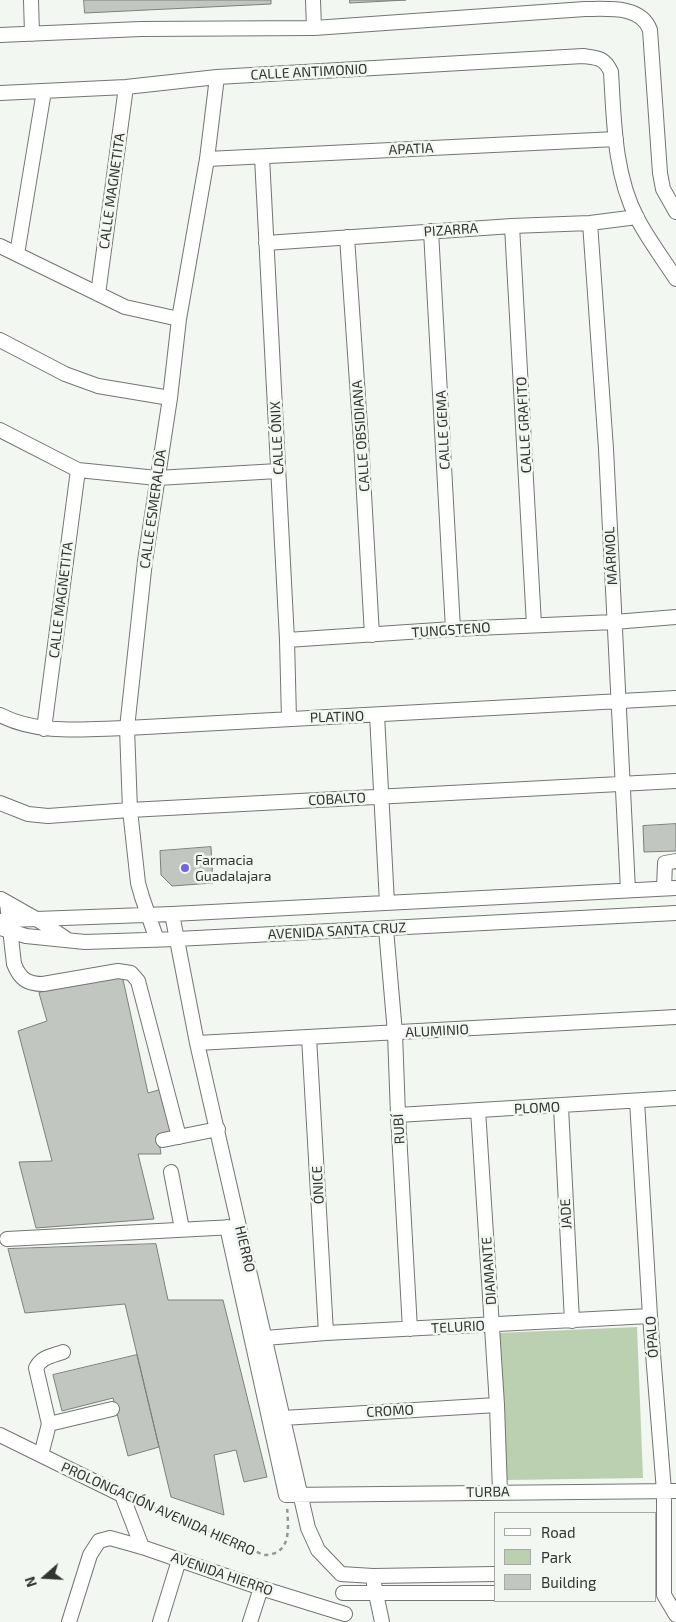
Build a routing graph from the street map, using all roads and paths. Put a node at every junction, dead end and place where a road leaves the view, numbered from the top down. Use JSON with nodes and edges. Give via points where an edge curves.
{"nodes":[{"id":1,"x":31,"y":0,"type":"edge"},
{"id":2,"x":313,"y":0,"type":"edge"},
{"id":3,"x":614,"y":5,"type":"edge"},
{"id":4,"x":314,"y":28,"type":"junction"},
{"id":5,"x":32,"y":34,"type":"junction"},
{"id":6,"x":0,"y":35,"type":"edge"},
{"id":7,"x":217,"y":77,"type":"junction"},
{"id":8,"x":126,"y":87,"type":"junction"},
{"id":9,"x":44,"y":92,"type":"junction"},
{"id":10,"x":0,"y":93,"type":"edge"},
{"id":11,"x":616,"y":139,"type":"junction"},
{"id":12,"x":262,"y":157,"type":"junction"},
{"id":13,"x":207,"y":159,"type":"junction"},
{"id":14,"x":676,"y":212,"type":"edge"},
{"id":15,"x":637,"y":217,"type":"junction"},
{"id":16,"x":590,"y":223,"type":"junction"},
{"id":17,"x":512,"y":226,"type":"junction"},
{"id":18,"x":431,"y":231,"type":"junction"},
{"id":19,"x":347,"y":237,"type":"junction"},
{"id":20,"x":266,"y":243,"type":"junction"},
{"id":21,"x":0,"y":246,"type":"edge"},
{"id":22,"x":17,"y":254,"type":"junction"},
{"id":23,"x":676,"y":279,"type":"edge"},
{"id":24,"x":98,"y":294,"type":"junction"},
{"id":25,"x":179,"y":319,"type":"junction"},
{"id":26,"x":0,"y":340,"type":"edge"},
{"id":27,"x":170,"y":398,"type":"junction"},
{"id":28,"x":0,"y":432,"type":"edge"},
{"id":29,"x":78,"y":470,"type":"junction"},
{"id":30,"x":278,"y":471,"type":"junction"},
{"id":31,"x":157,"y":478,"type":"junction"},
{"id":32,"x":676,"y":617,"type":"edge"},
{"id":33,"x":614,"y":622,"type":"junction"},
{"id":34,"x":534,"y":625,"type":"junction"},
{"id":35,"x":453,"y":629,"type":"junction"},
{"id":36,"x":372,"y":635,"type":"junction"},
{"id":37,"x":287,"y":640,"type":"junction"},
{"id":38,"x":676,"y":698,"type":"edge"},
{"id":39,"x":620,"y":702,"type":"junction"},
{"id":40,"x":0,"y":715,"type":"edge"},
{"id":41,"x":377,"y":715,"type":"junction"},
{"id":42,"x":289,"y":719,"type":"junction"},
{"id":43,"x":127,"y":728,"type":"junction"},
{"id":44,"x":44,"y":729,"type":"junction"},
{"id":45,"x":676,"y":781,"type":"edge"},
{"id":46,"x":623,"y":783,"type":"junction"},
{"id":47,"x":381,"y":797,"type":"junction"},
{"id":48,"x":0,"y":803,"type":"edge"},
{"id":49,"x":130,"y":810,"type":"junction"},
{"id":50,"x":676,"y":861,"type":"edge"},
{"id":51,"x":670,"y":888,"type":"edge"},
{"id":52,"x":628,"y":890,"type":"junction"},
{"id":53,"x":4,"y":901,"type":"edge"},
{"id":54,"x":387,"y":903,"type":"junction"},
{"id":55,"x":676,"y":913,"type":"edge"},
{"id":56,"x":147,"y":914,"type":"junction"},
{"id":57,"x":172,"y":914,"type":"junction"},
{"id":58,"x":38,"y":920,"type":"junction"},
{"id":59,"x":5,"y":925,"type":"edge"},
{"id":60,"x":386,"y":929,"type":"junction"},
{"id":61,"x":177,"y":939,"type":"junction"},
{"id":62,"x":157,"y":940,"type":"junction"},
{"id":63,"x":69,"y":941,"type":"junction"},
{"id":64,"x":676,"y":1017,"type":"edge"},
{"id":65,"x":395,"y":1033,"type":"junction"},
{"id":66,"x":309,"y":1036,"type":"junction"},
{"id":67,"x":197,"y":1042,"type":"junction"},
{"id":68,"x":676,"y":1098,"type":"edge"},
{"id":69,"x":638,"y":1101,"type":"junction"},
{"id":70,"x":560,"y":1107,"type":"junction"},
{"id":71,"x":478,"y":1110,"type":"junction"},
{"id":72,"x":398,"y":1115,"type":"junction"},
{"id":73,"x":218,"y":1129,"type":"junction"},
{"id":74,"x":179,"y":1137,"type":"junction"},
{"id":75,"x":163,"y":1140,"type":"dead end"},
{"id":76,"x":170,"y":1172,"type":"dead end"},
{"id":77,"x":233,"y":1227,"type":"junction"},
{"id":78,"x":182,"y":1229,"type":"junction"},
{"id":79,"x":8,"y":1239,"type":"dead end"},
{"id":80,"x":650,"y":1316,"type":"junction"},
{"id":81,"x":572,"y":1321,"type":"junction"},
{"id":82,"x":492,"y":1325,"type":"junction"},
{"id":83,"x":410,"y":1329,"type":"junction"},
{"id":84,"x":326,"y":1333,"type":"junction"},
{"id":85,"x":266,"y":1338,"type":"junction"},
{"id":86,"x":63,"y":1352,"type":"dead end"},
{"id":87,"x":497,"y":1405,"type":"junction"},
{"id":88,"x":112,"y":1409,"type":"dead end"},
{"id":89,"x":283,"y":1418,"type":"junction"},
{"id":90,"x":49,"y":1424,"type":"junction"},
{"id":91,"x":0,"y":1435,"type":"edge"},
{"id":92,"x":41,"y":1455,"type":"junction"},
{"id":93,"x":670,"y":1491,"type":"edge"},
{"id":94,"x":500,"y":1492,"type":"junction"},
{"id":95,"x":122,"y":1494,"type":"junction"},
{"id":96,"x":286,"y":1495,"type":"junction"},
{"id":97,"x":300,"y":1495,"type":"junction"},
{"id":98,"x":142,"y":1547,"type":"junction"},
{"id":99,"x":179,"y":1560,"type":"junction"},
{"id":100,"x":665,"y":1572,"type":"edge"},
{"id":101,"x":341,"y":1574,"type":"junction"},
{"id":102,"x":493,"y":1574,"type":"edge"},
{"id":103,"x":372,"y":1576,"type":"junction"},
{"id":104,"x":261,"y":1588,"type":"junction"},
{"id":105,"x":376,"y":1592,"type":"junction"},
{"id":106,"x":343,"y":1593,"type":"junction"},
{"id":107,"x":493,"y":1594,"type":"edge"},
{"id":108,"x":665,"y":1595,"type":"edge"},
{"id":109,"x":676,"y":1615,"type":"edge"},
{"id":110,"x":346,"y":1618,"type":"edge"},
{"id":111,"x":69,"y":1622,"type":"edge"},
{"id":112,"x":160,"y":1622,"type":"edge"},
{"id":113,"x":250,"y":1622,"type":"edge"},
{"id":114,"x":382,"y":1622,"type":"edge"}],
"edges":[{"from":1,"to":5,"type":"street"},
{"from":2,"to":4,"type":"street"},
{"from":3,"to":4,"type":"street"},
{"from":3,"to":14,"type":"street","via":[[645,19],[650,30],[660,173],[663,189]]},
{"from":4,"to":5,"type":"street","via":[[141,29]]},
{"from":5,"to":6,"type":"street"},
{"from":7,"to":8,"type":"street","name":"CALLE ANTIMONIO"},
{"from":7,"to":11,"type":"street","name":"CALLE ANTIMONIO","via":[[583,56],[601,58],[611,72]]},
{"from":7,"to":13,"type":"street","name":"CALLE ESMERALDA"},
{"from":8,"to":9,"type":"street","name":"CALLE ANTIMONIO"},
{"from":8,"to":24,"type":"street","name":"CALLE MAGNETITA"},
{"from":9,"to":10,"type":"street","name":"CALLE ANTIMONIO"},
{"from":9,"to":22,"type":"street"},
{"from":11,"to":12,"type":"street","name":"APATIA"},
{"from":11,"to":15,"type":"street","via":[[624,182]]},
{"from":12,"to":13,"type":"street","name":"APATIA"},
{"from":12,"to":20,"type":"street","name":"CALLE ÓNIX"},
{"from":13,"to":25,"type":"street","name":"CALLE ESMERALDA"},
{"from":15,"to":16,"type":"street","name":"PIZARRA"},
{"from":15,"to":23,"type":"street"},
{"from":16,"to":17,"type":"street","name":"PIZARRA"},
{"from":16,"to":33,"type":"street","name":"MÁRMOL"},
{"from":17,"to":18,"type":"street","name":"PIZARRA"},
{"from":17,"to":34,"type":"street","name":"CALLE GRAFITO"},
{"from":18,"to":19,"type":"street","name":"PIZARRA"},
{"from":18,"to":35,"type":"street","name":"CALLE GEMA"},
{"from":19,"to":20,"type":"street","name":"PIZARRA"},
{"from":19,"to":36,"type":"street","name":"CALLE OBSIDIANA"},
{"from":20,"to":30,"type":"street","name":"CALLE ÓNIX"},
{"from":21,"to":22,"type":"street"},
{"from":22,"to":24,"type":"street"},
{"from":24,"to":25,"type":"street","via":[[125,307]]},
{"from":25,"to":27,"type":"street","name":"CALLE ESMERALDA"},
{"from":26,"to":27,"type":"street","via":[[64,374],[98,386]]},
{"from":27,"to":31,"type":"street","name":"CALLE ESMERALDA"},
{"from":28,"to":29,"type":"street"},
{"from":29,"to":31,"type":"street"},
{"from":29,"to":44,"type":"street","name":"CALLE MAGNETITA"},
{"from":30,"to":31,"type":"street"},
{"from":30,"to":37,"type":"street","name":"CALLE ÓNIX"},
{"from":31,"to":43,"type":"street","name":"CALLE ESMERALDA"},
{"from":32,"to":33,"type":"street","name":"TUNGSTENO"},
{"from":33,"to":34,"type":"street","name":"TUNGSTENO"},
{"from":33,"to":39,"type":"street","name":"MÁRMOL"},
{"from":34,"to":35,"type":"street","name":"TUNGSTENO"},
{"from":35,"to":36,"type":"street","name":"TUNGSTENO"},
{"from":36,"to":37,"type":"street","name":"TUNGSTENO"},
{"from":37,"to":42,"type":"street","name":"CALLE ÓNIX"},
{"from":38,"to":39,"type":"street","name":"PLATINO"},
{"from":39,"to":41,"type":"street","name":"PLATINO"},
{"from":39,"to":46,"type":"street","name":"MÁRMOL"},
{"from":40,"to":44,"type":"street","name":"PLATINO","via":[[26,726]]},
{"from":41,"to":42,"type":"street","name":"PLATINO"},
{"from":41,"to":47,"type":"street"},
{"from":42,"to":43,"type":"street","name":"PLATINO"},
{"from":43,"to":44,"type":"street","name":"PLATINO"},
{"from":43,"to":49,"type":"street","name":"CALLE ESMERALDA"},
{"from":45,"to":46,"type":"street","name":"COBALTO"},
{"from":46,"to":47,"type":"street","name":"COBALTO"},
{"from":46,"to":52,"type":"street","name":"MÁRMOL"},
{"from":47,"to":49,"type":"street","name":"COBALTO"},
{"from":47,"to":54,"type":"street"},
{"from":48,"to":49,"type":"street","name":"COBALTO","via":[[28,814],[48,816]]},
{"from":49,"to":56,"type":"street","name":"CALLE ESMERALDA","via":[[138,883]]},
{"from":50,"to":51,"type":"street","via":[[665,863]]},
{"from":51,"to":52,"type":"street","name":"AVENIDA SANTA CRUZ"},
{"from":52,"to":54,"type":"street","name":"AVENIDA SANTA CRUZ"},
{"from":53,"to":58,"type":"street"},
{"from":53,"to":59,"type":"street"},
{"from":54,"to":57,"type":"street","name":"AVENIDA SANTA CRUZ"},
{"from":55,"to":60,"type":"street","name":"AVENIDA SANTA CRUZ"},
{"from":56,"to":57,"type":"street","name":"AVENIDA SANTA CRUZ"},
{"from":56,"to":58,"type":"street","name":"AVENIDA SANTA CRUZ"},
{"from":56,"to":62,"type":"street","name":"CALLE ESMERALDA"},
{"from":57,"to":61,"type":"street","name":"HIERRO"},
{"from":58,"to":59,"type":"street","name":"AVENIDA SANTA CRUZ"},
{"from":58,"to":63,"type":"street"},
{"from":59,"to":63,"type":"street","name":"AVENIDA SANTA CRUZ","via":[[26,936]]},
{"from":59,"to":74,"type":"street","via":[[14,964],[26,982],[43,984],[118,971],[135,976],[141,987]]},
{"from":60,"to":61,"type":"street","name":"AVENIDA SANTA CRUZ"},
{"from":60,"to":65,"type":"street","name":"RUBÍ"},
{"from":61,"to":62,"type":"street","name":"AVENIDA SANTA CRUZ"},
{"from":61,"to":67,"type":"street","name":"HIERRO"},
{"from":62,"to":63,"type":"street","name":"AVENIDA SANTA CRUZ"},
{"from":64,"to":65,"type":"street","name":"ALUMINIO"},
{"from":65,"to":66,"type":"street","name":"ALUMINIO"},
{"from":65,"to":72,"type":"street","name":"RUBÍ"},
{"from":66,"to":67,"type":"street","name":"ALUMINIO"},
{"from":66,"to":84,"type":"street","name":"ÓNICE"},
{"from":67,"to":73,"type":"street","name":"HIERRO"},
{"from":68,"to":69,"type":"street","name":"PLOMO"},
{"from":69,"to":70,"type":"street","name":"PLOMO"},
{"from":69,"to":80,"type":"street","name":"ÓPALO"},
{"from":70,"to":71,"type":"street","name":"PLOMO"},
{"from":70,"to":81,"type":"street","name":"JADE"},
{"from":71,"to":72,"type":"street","name":"PLOMO"},
{"from":71,"to":82,"type":"street","name":"DIAMANTE"},
{"from":72,"to":83,"type":"street","name":"RUBÍ"},
{"from":73,"to":74,"type":"street"},
{"from":73,"to":77,"type":"street","name":"HIERRO"},
{"from":74,"to":75,"type":"street"},
{"from":76,"to":78,"type":"street"},
{"from":77,"to":78,"type":"street"},
{"from":77,"to":85,"type":"street","name":"HIERRO"},
{"from":77,"to":96,"type":"street"},
{"from":78,"to":79,"type":"street"},
{"from":80,"to":81,"type":"street","name":"TELURIO"},
{"from":80,"to":93,"type":"street","name":"ÓPALO"},
{"from":81,"to":82,"type":"street","name":"TELURIO"},
{"from":82,"to":83,"type":"street","name":"TELURIO"},
{"from":82,"to":87,"type":"street","name":"DIAMANTE"},
{"from":83,"to":84,"type":"street","name":"TELURIO"},
{"from":84,"to":85,"type":"street","name":"TELURIO"},
{"from":85,"to":89,"type":"street","name":"HIERRO"},
{"from":86,"to":90,"type":"street","via":[[39,1362],[36,1368]]},
{"from":87,"to":89,"type":"street","name":"CROMO"},
{"from":87,"to":94,"type":"street","name":"DIAMANTE"},
{"from":88,"to":90,"type":"street"},
{"from":89,"to":97,"type":"street","name":"HIERRO"},
{"from":90,"to":92,"type":"street"},
{"from":91,"to":92,"type":"street","name":"PROLONGACIÓN AVENIDA HIERRO"},
{"from":92,"to":95,"type":"street","name":"PROLONGACIÓN AVENIDA HIERRO"},
{"from":93,"to":94,"type":"street","name":"TURBA"},
{"from":93,"to":100,"type":"street","name":"ÓPALO"},
{"from":94,"to":97,"type":"street","name":"TURBA"},
{"from":95,"to":96,"type":"path","name":"PROLONGACIÓN AVENIDA HIERRO","via":[[264,1555],[280,1549],[287,1537]]},
{"from":95,"to":98,"type":"street"},
{"from":96,"to":97,"type":"street"},
{"from":97,"to":101,"type":"street","name":"HIERRO","via":[[313,1541]]},
{"from":98,"to":99,"type":"street","name":"AVENIDA HIERRO"},
{"from":98,"to":111,"type":"street","name":"AVENIDA HIERRO","via":[[110,1538],[100,1541],[90,1555]]},
{"from":99,"to":104,"type":"street","name":"AVENIDA HIERRO"},
{"from":99,"to":112,"type":"street"},
{"from":100,"to":108,"type":"street","name":"ÓPALO"},
{"from":101,"to":103,"type":"street"},
{"from":101,"to":106,"type":"street"},
{"from":102,"to":103,"type":"street"},
{"from":103,"to":105,"type":"street"},
{"from":104,"to":110,"type":"street","name":"AVENIDA HIERRO"},
{"from":104,"to":113,"type":"street"},
{"from":105,"to":106,"type":"street"},
{"from":105,"to":107,"type":"street"},
{"from":105,"to":114,"type":"street"},
{"from":106,"to":110,"type":"street"},
{"from":108,"to":109,"type":"street"}]}
